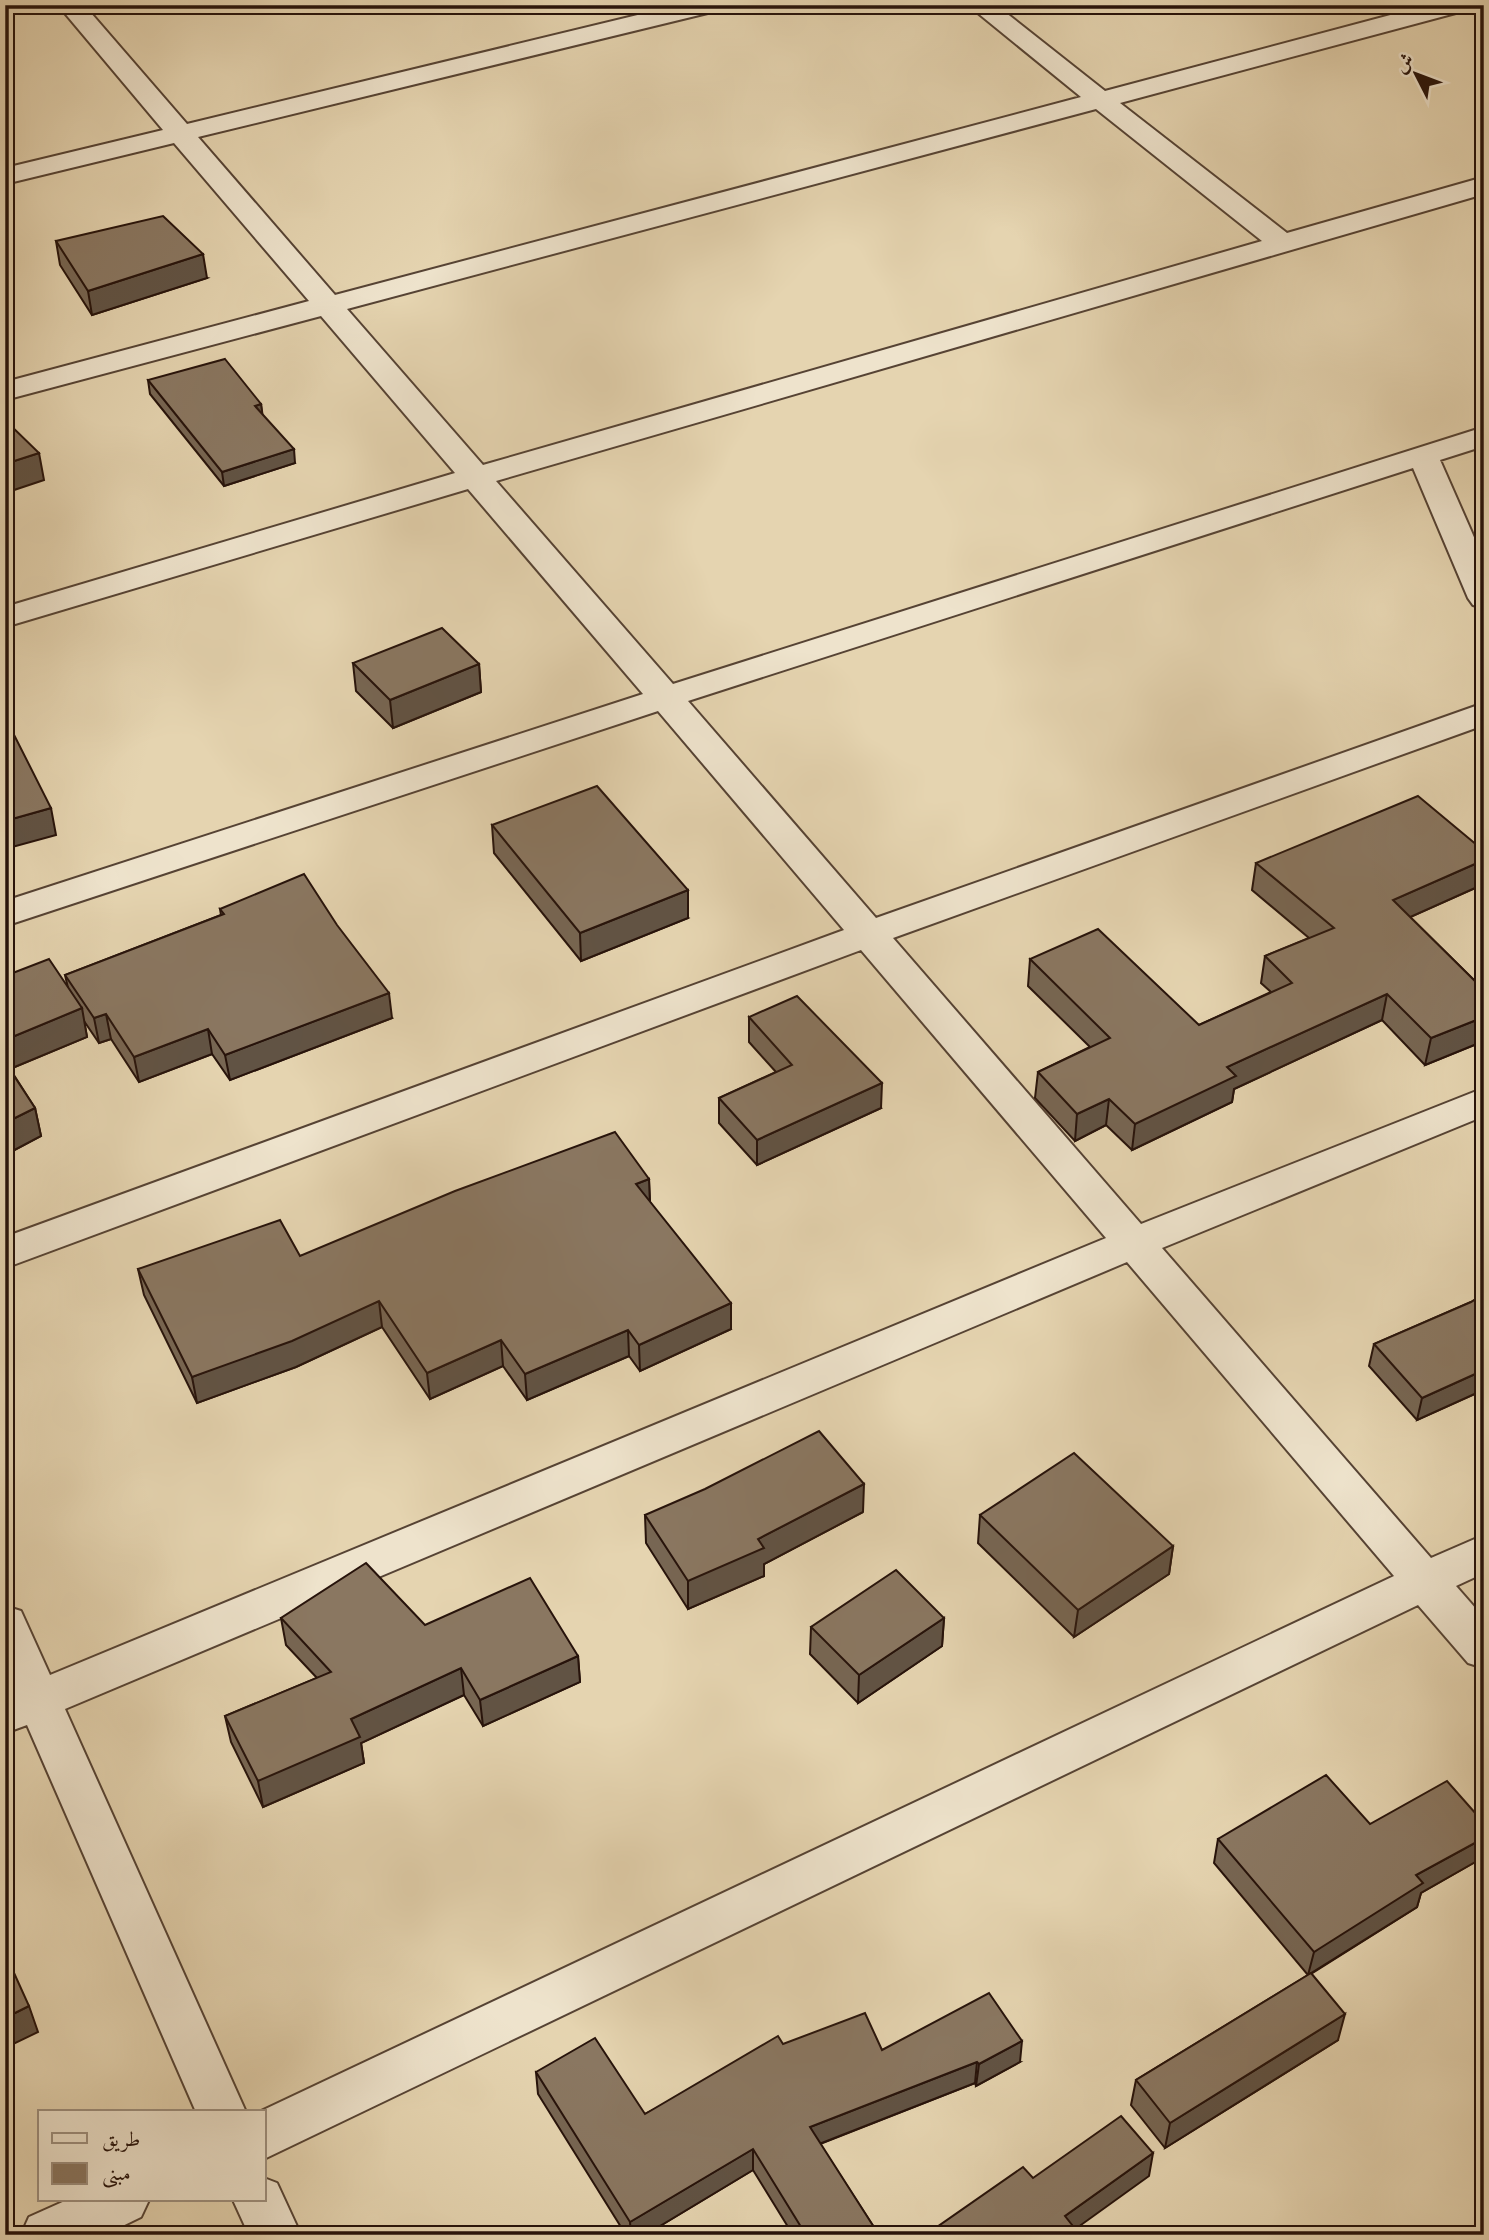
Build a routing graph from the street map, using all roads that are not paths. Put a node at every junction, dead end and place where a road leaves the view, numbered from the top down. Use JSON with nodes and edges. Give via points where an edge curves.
{"nodes":[{"id":1,"x":70,"y":5,"type":"edge"},
{"id":2,"x":710,"y":5,"type":"edge"},
{"id":3,"x":980,"y":5,"type":"edge"},
{"id":4,"x":1458,"y":5,"type":"edge"},
{"id":5,"x":1101,"y":99,"type":"junction"},
{"id":6,"x":179,"y":133,"type":"junction"},
{"id":7,"x":5,"y":176,"type":"edge"},
{"id":8,"x":1484,"y":185,"type":"edge"},
{"id":9,"x":1282,"y":243,"type":"junction"},
{"id":10,"x":326,"y":304,"type":"junction"},
{"id":11,"x":5,"y":391,"type":"edge"},
{"id":12,"x":1484,"y":436,"type":"edge"},
{"id":13,"x":1423,"y":455,"type":"junction"},
{"id":14,"x":475,"y":477,"type":"junction"},
{"id":15,"x":1484,"y":598,"type":"edge"},
{"id":16,"x":5,"y":617,"type":"edge"},
{"id":17,"x":664,"y":698,"type":"junction"},
{"id":18,"x":1484,"y":712,"type":"edge"},
{"id":19,"x":5,"y":915,"type":"edge"},
{"id":20,"x":867,"y":934,"type":"junction"},
{"id":21,"x":1484,"y":1101,"type":"edge"},
{"id":22,"x":1134,"y":1243,"type":"junction"},
{"id":23,"x":5,"y":1253,"type":"edge"},
{"id":24,"x":1484,"y":1553,"type":"edge"},
{"id":25,"x":1423,"y":1580,"type":"junction"},
{"id":26,"x":5,"y":1624,"type":"edge"},
{"id":27,"x":1484,"y":1650,"type":"edge"},
{"id":28,"x":22,"y":1708,"type":"edge"},
{"id":29,"x":220,"y":2110,"type":"edge"},
{"id":30,"x":266,"y":2134,"type":"edge"},
{"id":31,"x":119,"y":2202,"type":"edge"},
{"id":32,"x":261,"y":2202,"type":"edge"},
{"id":33,"x":47,"y":2235,"type":"edge"},
{"id":34,"x":275,"y":2235,"type":"edge"}],
"edges":[{"from":1,"to":6,"type":"street"},
{"from":2,"to":6,"type":"street"},
{"from":3,"to":5,"type":"street"},
{"from":4,"to":5,"type":"street"},
{"from":5,"to":9,"type":"street"},
{"from":5,"to":10,"type":"street"},
{"from":6,"to":7,"type":"street"},
{"from":6,"to":10,"type":"street"},
{"from":8,"to":9,"type":"street"},
{"from":9,"to":14,"type":"street"},
{"from":10,"to":11,"type":"street"},
{"from":10,"to":14,"type":"street"},
{"from":12,"to":13,"type":"street"},
{"from":13,"to":15,"type":"street"},
{"from":13,"to":17,"type":"street"},
{"from":14,"to":16,"type":"street"},
{"from":14,"to":17,"type":"street"},
{"from":17,"to":19,"type":"street"},
{"from":17,"to":20,"type":"street"},
{"from":18,"to":20,"type":"street"},
{"from":20,"to":22,"type":"street"},
{"from":20,"to":23,"type":"street"},
{"from":21,"to":22,"type":"street"},
{"from":22,"to":25,"type":"street"},
{"from":22,"to":28,"type":"street"},
{"from":24,"to":25,"type":"street"},
{"from":25,"to":27,"type":"street"},
{"from":25,"to":30,"type":"street"},
{"from":26,"to":28,"type":"street"},
{"from":28,"to":29,"type":"street"},
{"from":31,"to":33,"type":"street"},
{"from":32,"to":34,"type":"street"}]}
